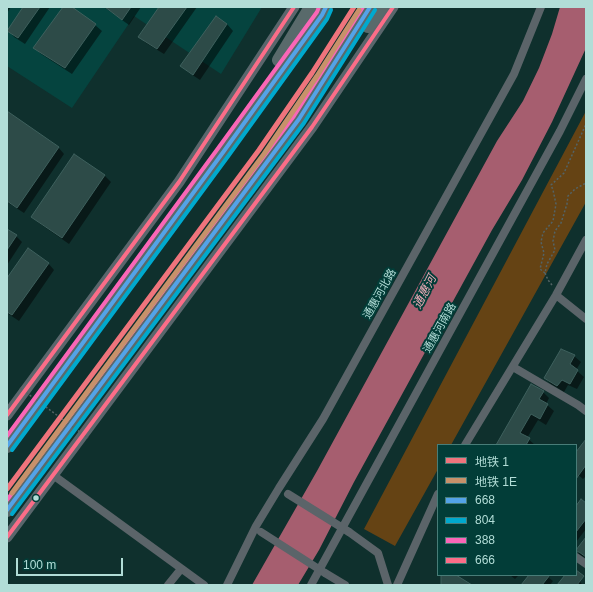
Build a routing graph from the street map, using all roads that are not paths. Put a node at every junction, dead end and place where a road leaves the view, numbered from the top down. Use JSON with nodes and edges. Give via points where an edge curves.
{"nodes":[{"id":1,"x":294,"y":7,"type":"edge"},
{"id":2,"x":311,"y":7,"type":"edge"},
{"id":3,"x":326,"y":7,"type":"edge"},
{"id":4,"x":370,"y":7,"type":"edge"},
{"id":5,"x":381,"y":7,"type":"edge"},
{"id":6,"x":393,"y":7,"type":"edge"},
{"id":7,"x":541,"y":7,"type":"edge"},
{"id":8,"x":586,"y":80,"type":"edge"},
{"id":9,"x":299,"y":119,"type":"junction"},
{"id":10,"x":224,"y":151,"type":"junction"},
{"id":11,"x":586,"y":240,"type":"edge"},
{"id":12,"x":557,"y":292,"type":"junction"},
{"id":13,"x":586,"y":319,"type":"edge"},
{"id":14,"x":512,"y":367,"type":"junction"},
{"id":15,"x":586,"y":411,"type":"edge"},
{"id":16,"x":7,"y":415,"type":"edge"},
{"id":17,"x":466,"y":444,"type":"edge"},
{"id":18,"x":7,"y":446,"type":"edge"},
{"id":19,"x":53,"y":475,"type":"junction"},
{"id":20,"x":279,"y":488,"type":"junction"},
{"id":21,"x":437,"y":496,"type":"edge"},
{"id":22,"x":7,"y":510,"type":"edge"},
{"id":23,"x":259,"y":529,"type":"junction"},
{"id":24,"x":7,"y":537,"type":"edge"},
{"id":25,"x":577,"y":557,"type":"edge"},
{"id":26,"x":586,"y":564,"type":"edge"},
{"id":27,"x":181,"y":568,"type":"junction"},
{"id":28,"x":168,"y":585,"type":"edge"},
{"id":29,"x":204,"y":585,"type":"edge"},
{"id":30,"x":227,"y":585,"type":"edge"},
{"id":31,"x":312,"y":585,"type":"edge"},
{"id":32,"x":345,"y":585,"type":"edge"},
{"id":33,"x":388,"y":585,"type":"edge"},
{"id":34,"x":397,"y":585,"type":"edge"}],
"edges":[{"from":1,"to":16,"type":"main road","via":[[178,182]]},
{"from":2,"to":10,"type":"highway"},
{"from":3,"to":10,"type":"highway"},
{"from":4,"to":9,"type":"highway"},
{"from":5,"to":9,"type":"highway","via":[[355,46]]},
{"from":6,"to":19,"type":"main road","via":[[312,127]]},
{"from":7,"to":20,"type":"street","name":"通惠河北路","via":[[514,74],[323,419]]},
{"from":8,"to":31,"type":"street","name":"通惠河南路"},
{"from":9,"to":22,"type":"highway"},
{"from":10,"to":18,"type":"highway"},
{"from":11,"to":12,"type":"street"},
{"from":12,"to":13,"type":"street"},
{"from":12,"to":14,"type":"street"},
{"from":14,"to":15,"type":"street"},
{"from":14,"to":17,"type":"street"},
{"from":19,"to":24,"type":"main road"},
{"from":19,"to":27,"type":"street"},
{"from":20,"to":23,"type":"street","name":"通惠河北路"},
{"from":20,"to":33,"type":"street","bridge":true,"via":[[378,553]]},
{"from":21,"to":34,"type":"street"},
{"from":23,"to":30,"type":"street","name":"通惠河北路"},
{"from":23,"to":32,"type":"street","bridge":true},
{"from":25,"to":26,"type":"street"},
{"from":27,"to":28,"type":"street"},
{"from":27,"to":29,"type":"street"}]}
